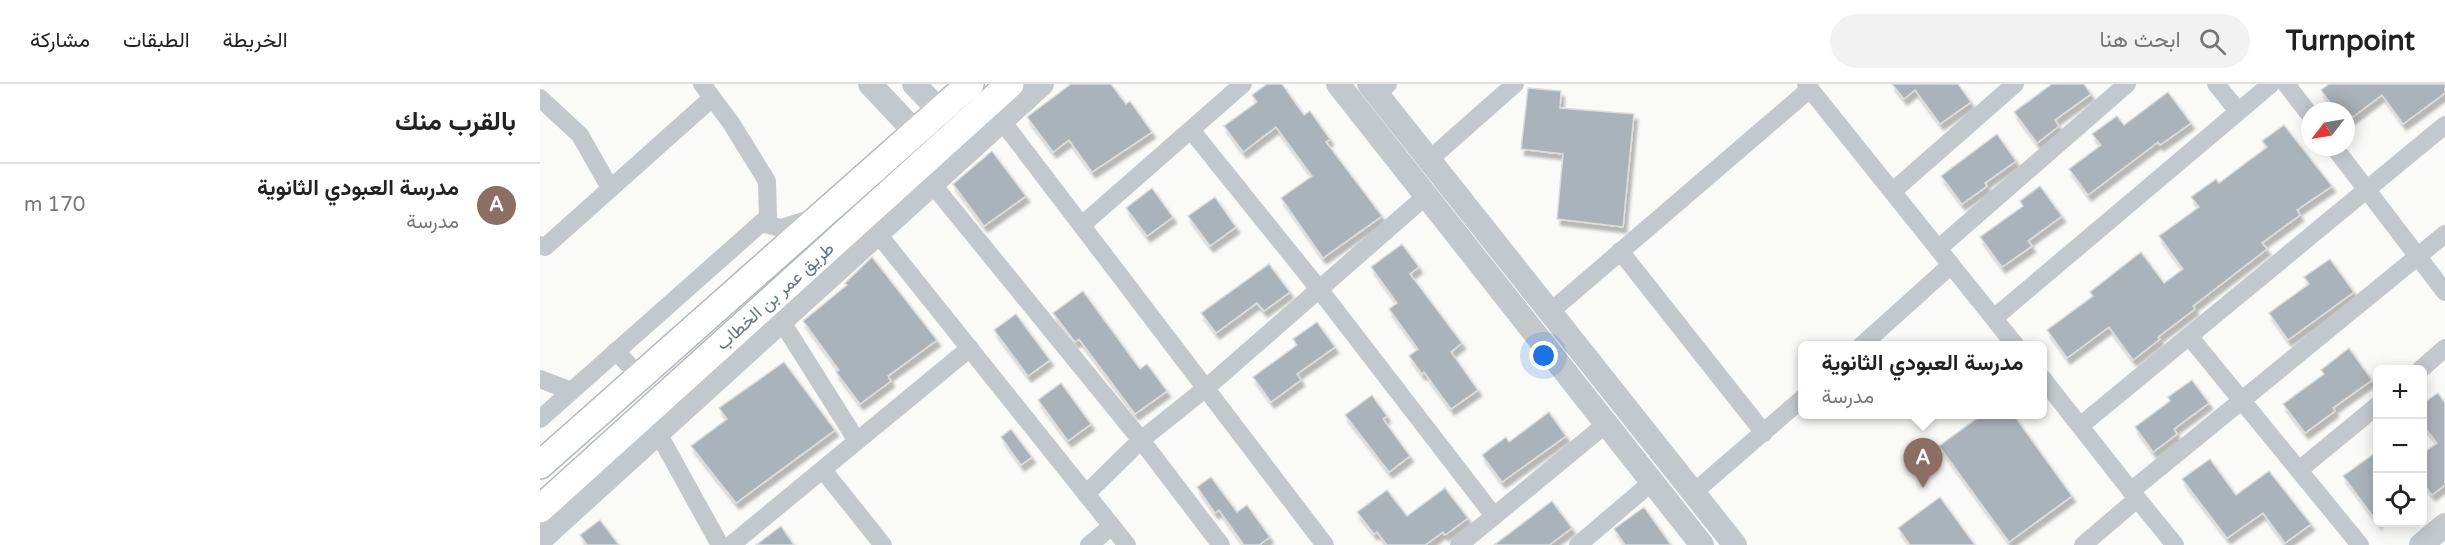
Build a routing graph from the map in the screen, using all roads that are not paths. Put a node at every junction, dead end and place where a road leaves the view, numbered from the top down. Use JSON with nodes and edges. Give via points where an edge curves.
{"nodes":[{"id":1,"x":870,"y":84,"type":"edge"},
{"id":2,"x":914,"y":84,"type":"edge"},
{"id":3,"x":970,"y":84,"type":"edge"},
{"id":4,"x":1010,"y":84,"type":"edge"},
{"id":5,"x":1042,"y":84,"type":"edge"},
{"id":6,"x":1243,"y":84,"type":"edge"},
{"id":7,"x":1338,"y":84,"type":"edge"},
{"id":8,"x":1515,"y":84,"type":"edge"},
{"id":9,"x":2127,"y":84,"type":"edge"},
{"id":10,"x":2216,"y":84,"type":"edge"},
{"id":11,"x":2271,"y":84,"type":"edge"},
{"id":12,"x":2286,"y":84,"type":"edge"},
{"id":13,"x":1808,"y":86,"type":"edge"},
{"id":14,"x":1378,"y":87,"type":"edge"},
{"id":15,"x":2005,"y":87,"type":"edge"},
{"id":16,"x":707,"y":91,"type":"edge"},
{"id":17,"x":540,"y":98,"type":"edge"},
{"id":18,"x":2301,"y":103,"type":"edge"},
{"id":19,"x":940,"y":111,"type":"junction"},
{"id":20,"x":2238,"y":111,"type":"junction"},
{"id":21,"x":1002,"y":121,"type":"junction"},
{"id":22,"x":2445,"y":125,"type":"edge"},
{"id":23,"x":1191,"y":130,"type":"junction"},
{"id":24,"x":916,"y":133,"type":"junction"},
{"id":25,"x":2341,"y":156,"type":"edge"},
{"id":26,"x":1430,"y":159,"type":"junction"},
{"id":27,"x":933,"y":185,"type":"junction"},
{"id":28,"x":610,"y":188,"type":"junction"},
{"id":29,"x":2366,"y":190,"type":"junction"},
{"id":30,"x":1893,"y":191,"type":"junction"},
{"id":31,"x":1427,"y":195,"type":"junction"},
{"id":32,"x":823,"y":214,"type":"junction"},
{"id":33,"x":761,"y":223,"type":"junction"},
{"id":34,"x":1082,"y":225,"type":"junction"},
{"id":35,"x":878,"y":234,"type":"junction"},
{"id":36,"x":2445,"y":234,"type":"edge"},
{"id":37,"x":540,"y":245,"type":"edge"},
{"id":38,"x":1939,"y":248,"type":"junction"},
{"id":39,"x":1620,"y":251,"type":"junction"},
{"id":40,"x":2418,"y":257,"type":"junction"},
{"id":41,"x":1951,"y":265,"type":"junction"},
{"id":42,"x":1320,"y":289,"type":"junction"},
{"id":43,"x":2445,"y":292,"type":"edge"},
{"id":44,"x":1550,"y":312,"type":"junction"},
{"id":45,"x":1994,"y":318,"type":"junction"},
{"id":46,"x":782,"y":322,"type":"junction"},
{"id":47,"x":2189,"y":336,"type":"junction"},
{"id":48,"x":1866,"y":341,"type":"edge"},
{"id":49,"x":2013,"y":341,"type":"edge"},
{"id":50,"x":970,"y":348,"type":"junction"},
{"id":51,"x":2445,"y":348,"type":"edge"},
{"id":52,"x":616,"y":351,"type":"junction"},
{"id":53,"x":2425,"y":365,"type":"edge"},
{"id":54,"x":639,"y":376,"type":"junction"},
{"id":55,"x":540,"y":379,"type":"edge"},
{"id":56,"x":2047,"y":384,"type":"edge"},
{"id":57,"x":1206,"y":388,"type":"junction"},
{"id":58,"x":571,"y":391,"type":"junction"},
{"id":59,"x":2242,"y":400,"type":"junction"},
{"id":60,"x":1798,"y":402,"type":"edge"},
{"id":61,"x":2373,"y":409,"type":"edge"},
{"id":62,"x":540,"y":419,"type":"edge"},
{"id":63,"x":1606,"y":424,"type":"junction"},
{"id":64,"x":2080,"y":426,"type":"junction"},
{"id":65,"x":658,"y":433,"type":"junction"},
{"id":66,"x":1764,"y":433,"type":"junction"},
{"id":67,"x":1141,"y":440,"type":"junction"},
{"id":68,"x":857,"y":441,"type":"junction"},
{"id":69,"x":540,"y":465,"type":"edge"},
{"id":70,"x":823,"y":470,"type":"junction"},
{"id":71,"x":2299,"y":470,"type":"junction"},
{"id":72,"x":1652,"y":482,"type":"junction"},
{"id":73,"x":1693,"y":493,"type":"junction"},
{"id":74,"x":1086,"y":494,"type":"junction"},
{"id":75,"x":2134,"y":495,"type":"junction"},
{"id":76,"x":540,"y":509,"type":"edge"},
{"id":77,"x":1494,"y":516,"type":"junction"},
{"id":78,"x":2445,"y":525,"type":"edge"},
{"id":79,"x":1112,"y":526,"type":"junction"},
{"id":80,"x":540,"y":540,"type":"edge"},
{"id":81,"x":1319,"y":543,"type":"edge"},
{"id":82,"x":720,"y":545,"type":"edge"},
{"id":83,"x":731,"y":545,"type":"edge"},
{"id":84,"x":883,"y":545,"type":"edge"},
{"id":85,"x":1089,"y":545,"type":"edge"},
{"id":86,"x":1127,"y":545,"type":"edge"},
{"id":87,"x":1221,"y":545,"type":"edge"},
{"id":88,"x":1459,"y":545,"type":"edge"},
{"id":89,"x":1578,"y":545,"type":"edge"},
{"id":90,"x":1702,"y":545,"type":"edge"},
{"id":91,"x":1735,"y":545,"type":"edge"},
{"id":92,"x":2083,"y":545,"type":"edge"},
{"id":93,"x":2175,"y":545,"type":"edge"},
{"id":94,"x":2360,"y":545,"type":"edge"},
{"id":95,"x":2421,"y":545,"type":"edge"}],
"edges":[{"from":1,"to":24,"type":"street"},
{"from":2,"to":19,"type":"street"},
{"from":3,"to":19,"type":"main road","name":"طريق عمر بن الخطاب"},
{"from":4,"to":76,"type":"main road","name":"طريق عمر بن الخطاب"},
{"from":5,"to":21,"type":"street"},
{"from":6,"to":23,"type":"street"},
{"from":7,"to":31,"type":"street"},
{"from":8,"to":26,"type":"street"},
{"from":9,"to":38,"type":"street"},
{"from":10,"to":20,"type":"street"},
{"from":11,"to":20,"type":"street"},
{"from":12,"to":18,"type":"street"},
{"from":13,"to":30,"type":"street"},
{"from":13,"to":39,"type":"street"},
{"from":14,"to":26,"type":"street"},
{"from":15,"to":30,"type":"street"},
{"from":16,"to":28,"type":"street"},
{"from":16,"to":33,"type":"street","via":[[767,181],[768,217]]},
{"from":17,"to":28,"type":"street","via":[[580,135]]},
{"from":19,"to":24,"type":"main road","name":"طريق عمر بن الخطاب"},
{"from":20,"to":45,"type":"street"},
{"from":21,"to":27,"type":"street"},
{"from":21,"to":34,"type":"street"},
{"from":22,"to":29,"type":"street"},
{"from":23,"to":34,"type":"street"},
{"from":23,"to":42,"type":"street"},
{"from":24,"to":32,"type":"main road","name":"طريق عمر بن الخطاب"},
{"from":25,"to":29,"type":"street"},
{"from":26,"to":44,"type":"street"},
{"from":27,"to":35,"type":"street"},
{"from":27,"to":67,"type":"street"},
{"from":28,"to":37,"type":"street","via":[[545,247]]},
{"from":29,"to":40,"type":"street"},
{"from":29,"to":47,"type":"street"},
{"from":30,"to":38,"type":"street"},
{"from":31,"to":42,"type":"street"},
{"from":31,"to":63,"type":"street"},
{"from":32,"to":33,"type":"street","via":[[781,228]]},
{"from":32,"to":54,"type":"main road","name":"طريق عمر بن الخطاب"},
{"from":33,"to":52,"type":"street"},
{"from":34,"to":57,"type":"street"},
{"from":35,"to":46,"type":"street"},
{"from":35,"to":50,"type":"street"},
{"from":36,"to":40,"type":"street"},
{"from":38,"to":41,"type":"street"},
{"from":39,"to":44,"type":"street"},
{"from":39,"to":66,"type":"street"},
{"from":40,"to":43,"type":"street"},
{"from":40,"to":59,"type":"street"},
{"from":41,"to":45,"type":"street"},
{"from":41,"to":48,"type":"street"},
{"from":42,"to":57,"type":"street"},
{"from":42,"to":77,"type":"street"},
{"from":44,"to":73,"type":"street"},
{"from":45,"to":49,"type":"street"},
{"from":46,"to":65,"type":"street"},
{"from":46,"to":68,"type":"street"},
{"from":47,"to":59,"type":"street"},
{"from":47,"to":64,"type":"street"},
{"from":50,"to":68,"type":"street"},
{"from":50,"to":74,"type":"street"},
{"from":51,"to":53,"type":"street"},
{"from":52,"to":54,"type":"street"},
{"from":52,"to":58,"type":"street"},
{"from":54,"to":69,"type":"main road","name":"طريق عمر بن الخطاب"},
{"from":55,"to":58,"type":"street"},
{"from":56,"to":64,"type":"street"},
{"from":57,"to":67,"type":"street"},
{"from":57,"to":81,"type":"street"},
{"from":58,"to":62,"type":"street"},
{"from":59,"to":71,"type":"street"},
{"from":59,"to":75,"type":"street"},
{"from":60,"to":66,"type":"street"},
{"from":61,"to":71,"type":"street"},
{"from":63,"to":72,"type":"street"},
{"from":63,"to":77,"type":"street"},
{"from":64,"to":75,"type":"street"},
{"from":65,"to":80,"type":"street"},
{"from":65,"to":82,"type":"street"},
{"from":66,"to":73,"type":"street"},
{"from":67,"to":74,"type":"street"},
{"from":67,"to":87,"type":"street"},
{"from":68,"to":70,"type":"street"},
{"from":70,"to":83,"type":"street"},
{"from":70,"to":84,"type":"street"},
{"from":71,"to":94,"type":"street"},
{"from":72,"to":89,"type":"street"},
{"from":72,"to":90,"type":"street"},
{"from":73,"to":91,"type":"street"},
{"from":74,"to":79,"type":"street"},
{"from":75,"to":92,"type":"street"},
{"from":75,"to":93,"type":"street"},
{"from":77,"to":88,"type":"street"},
{"from":78,"to":95,"type":"street"},
{"from":79,"to":85,"type":"street"},
{"from":79,"to":86,"type":"street"}]}
